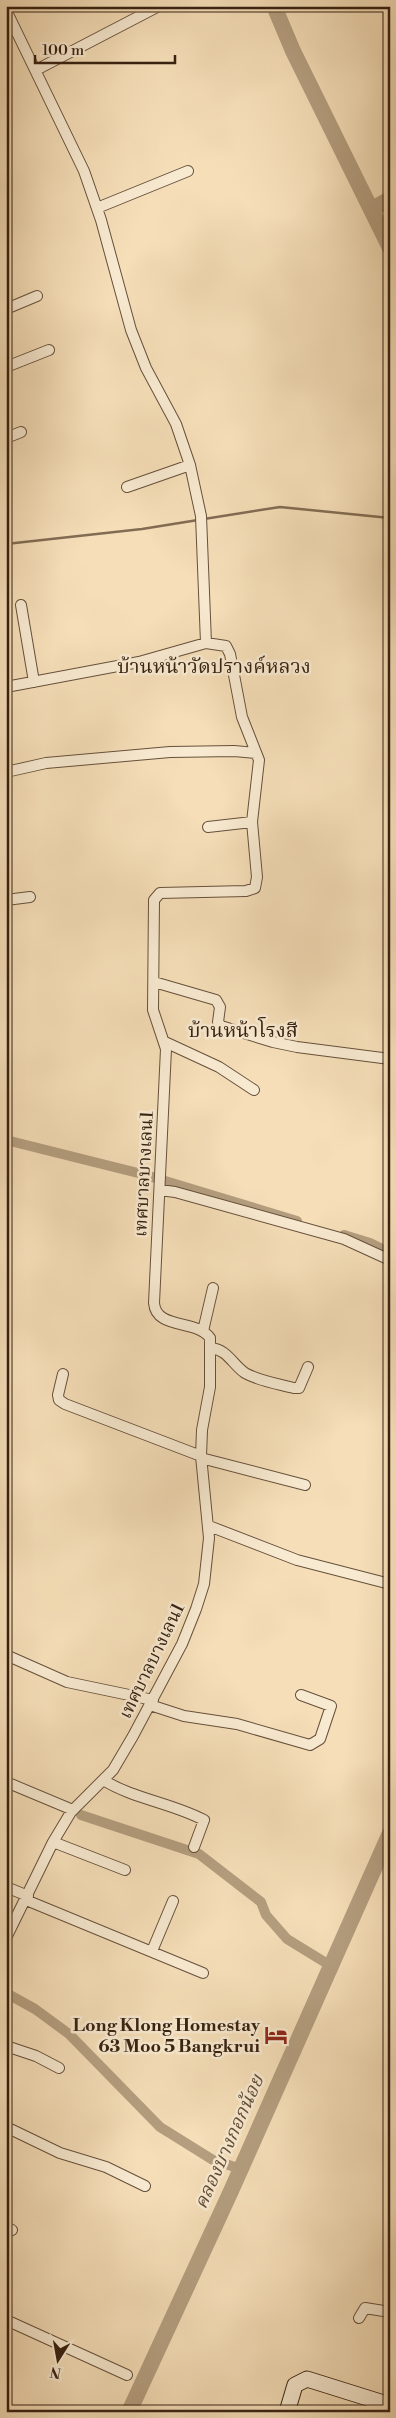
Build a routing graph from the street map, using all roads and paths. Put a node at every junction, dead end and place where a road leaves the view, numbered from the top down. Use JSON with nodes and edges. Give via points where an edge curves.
{"nodes":[{"id":1,"x":159,"y":6,"type":"edge"},
{"id":2,"x":6,"y":10,"type":"edge"},
{"id":3,"x":36,"y":70,"type":"junction"},
{"id":4,"x":188,"y":171,"type":"dead end"},
{"id":5,"x":97,"y":208,"type":"junction"},
{"id":6,"x":37,"y":296,"type":"dead end"},
{"id":7,"x":6,"y":309,"type":"edge"},
{"id":8,"x":49,"y":350,"type":"dead end"},
{"id":9,"x":6,"y":367,"type":"edge"},
{"id":10,"x":20,"y":432,"type":"dead end"},
{"id":11,"x":6,"y":438,"type":"edge"},
{"id":12,"x":190,"y":465,"type":"junction"},
{"id":13,"x":127,"y":487,"type":"dead end"},
{"id":14,"x":21,"y":606,"type":"dead end"},
{"id":15,"x":206,"y":643,"type":"junction"},
{"id":16,"x":34,"y":682,"type":"junction"},
{"id":17,"x":6,"y":687,"type":"edge"},
{"id":18,"x":256,"y":752,"type":"junction"},
{"id":19,"x":6,"y":772,"type":"edge"},
{"id":20,"x":252,"y":822,"type":"junction"},
{"id":21,"x":208,"y":827,"type":"dead end"},
{"id":22,"x":30,"y":897,"type":"dead end"},
{"id":23,"x":6,"y":900,"type":"edge"},
{"id":24,"x":154,"y":982,"type":"junction"},
{"id":25,"x":164,"y":1042,"type":"junction"},
{"id":26,"x":390,"y":1059,"type":"edge"},
{"id":27,"x":254,"y":1090,"type":"dead end"},
{"id":28,"x":160,"y":1189,"type":"junction"},
{"id":29,"x":390,"y":1260,"type":"edge"},
{"id":30,"x":213,"y":1288,"type":"dead end"},
{"id":31,"x":203,"y":1331,"type":"junction"},
{"id":32,"x":211,"y":1348,"type":"junction"},
{"id":33,"x":308,"y":1367,"type":"dead end"},
{"id":34,"x":63,"y":1374,"type":"dead end"},
{"id":35,"x":201,"y":1457,"type":"junction"},
{"id":36,"x":305,"y":1484,"type":"dead end"},
{"id":37,"x":209,"y":1526,"type":"junction"},
{"id":38,"x":390,"y":1584,"type":"edge"},
{"id":39,"x":6,"y":1655,"type":"edge"},
{"id":40,"x":301,"y":1695,"type":"dead end"},
{"id":41,"x":151,"y":1702,"type":"junction"},
{"id":42,"x":103,"y":1780,"type":"junction"},
{"id":43,"x":6,"y":1782,"type":"edge"},
{"id":44,"x":72,"y":1811,"type":"junction"},
{"id":45,"x":53,"y":1842,"type":"junction"},
{"id":46,"x":194,"y":1847,"type":"dead end"},
{"id":47,"x":125,"y":1870,"type":"dead end"},
{"id":48,"x":6,"y":1887,"type":"edge"},
{"id":49,"x":27,"y":1898,"type":"junction"},
{"id":50,"x":173,"y":1901,"type":"dead end"},
{"id":51,"x":6,"y":1938,"type":"edge"},
{"id":52,"x":152,"y":1951,"type":"junction"},
{"id":53,"x":203,"y":1973,"type":"dead end"},
{"id":54,"x":6,"y":2046,"type":"edge"},
{"id":55,"x":59,"y":2068,"type":"dead end"},
{"id":56,"x":6,"y":2120,"type":"edge"},
{"id":57,"x":6,"y":2127,"type":"edge"},
{"id":58,"x":20,"y":2130,"type":"junction"},
{"id":59,"x":145,"y":2186,"type":"dead end"},
{"id":60,"x":390,"y":2312,"type":"edge"},
{"id":61,"x":358,"y":2318,"type":"dead end"},
{"id":62,"x":6,"y":2320,"type":"edge"},
{"id":63,"x":126,"y":2375,"type":"dead end"},
{"id":64,"x":390,"y":2405,"type":"edge"},
{"id":65,"x":287,"y":2412,"type":"edge"}],
"edges":[{"from":1,"to":3,"type":"street"},
{"from":2,"to":3,"type":"street"},
{"from":3,"to":5,"type":"street","via":[[76,149]]},
{"from":4,"to":5,"type":"street"},
{"from":5,"to":12,"type":"street","via":[[128,320],[146,368],[176,424]]},
{"from":6,"to":7,"type":"street"},
{"from":8,"to":9,"type":"street"},
{"from":10,"to":11,"type":"street"},
{"from":12,"to":13,"type":"street"},
{"from":12,"to":15,"type":"street","via":[[201,516]]},
{"from":14,"to":16,"type":"street"},
{"from":15,"to":16,"type":"street","via":[[139,662]]},
{"from":15,"to":18,"type":"street","name":"เทศบาลบางเลน1","via":[[226,646],[248,735]]},
{"from":16,"to":17,"type":"street"},
{"from":18,"to":19,"type":"street","via":[[170,752],[46,763]]},
{"from":18,"to":20,"type":"street","name":"เทศบาลบางเลน1","via":[[258,782]]},
{"from":20,"to":21,"type":"street"},
{"from":20,"to":24,"type":"street","name":"เทศบาลบางเลน1","via":[[255,888],[246,892],[179,891],[156,895]]},
{"from":22,"to":23,"type":"street"},
{"from":24,"to":25,"type":"street","name":"เทศบาลบางเลน1","via":[[153,1010]]},
{"from":24,"to":26,"type":"street","via":[[216,1000],[220,1007],[218,1022],[221,1026],[298,1047]]},
{"from":25,"to":27,"type":"street","via":[[219,1067]]},
{"from":25,"to":28,"type":"street","name":"เทศบาลบางเลน1"},
{"from":28,"to":29,"type":"street","via":[[344,1239]]},
{"from":28,"to":31,"type":"street","name":"เทศบาลบางเลน1","via":[[154,1309],[162,1318]]},
{"from":30,"to":31,"type":"street"},
{"from":31,"to":32,"type":"street","name":"เทศบาลบางเลน1","via":[[210,1338]]},
{"from":32,"to":33,"type":"street","via":[[222,1351],[250,1376],[294,1388],[299,1388]]},
{"from":32,"to":35,"type":"street","name":"เทศบาลบางเลน1","via":[[210,1387]]},
{"from":34,"to":35,"type":"street","via":[[58,1395],[65,1404]]},
{"from":35,"to":36,"type":"street"},
{"from":35,"to":37,"type":"street","name":"เทศบาลบางเลน1"},
{"from":37,"to":38,"type":"street","via":[[297,1560]]},
{"from":37,"to":41,"type":"street","name":"เทศบาลบางเลน1","via":[[204,1584],[182,1644]]},
{"from":39,"to":41,"type":"street","via":[[67,1682]]},
{"from":40,"to":41,"type":"street","via":[[331,1706],[320,1739],[310,1745],[238,1724],[184,1716]]},
{"from":41,"to":42,"type":"street","name":"เทศบาลบางเลน1","via":[[113,1770]]},
{"from":42,"to":44,"type":"street","name":"เทศบาลบางเลน1"},
{"from":42,"to":46,"type":"street","via":[[204,1820]]},
{"from":43,"to":44,"type":"street"},
{"from":44,"to":45,"type":"street","name":"เทศบาลบางเลน1"},
{"from":45,"to":47,"type":"street"},
{"from":45,"to":49,"type":"street","name":"เทศบาลบางเลน1"},
{"from":48,"to":49,"type":"street"},
{"from":49,"to":51,"type":"street","name":"เทศบาลบางเลน1"},
{"from":49,"to":52,"type":"street"},
{"from":50,"to":52,"type":"street"},
{"from":52,"to":53,"type":"street"},
{"from":54,"to":55,"type":"street"},
{"from":56,"to":58,"type":"street"},
{"from":57,"to":58,"type":"street"},
{"from":58,"to":59,"type":"street","via":[[60,2153]]},
{"from":60,"to":61,"type":"street","via":[[365,2308]]},
{"from":62,"to":63,"type":"street"},
{"from":64,"to":65,"type":"street","via":[[307,2379],[295,2385]]}]}
